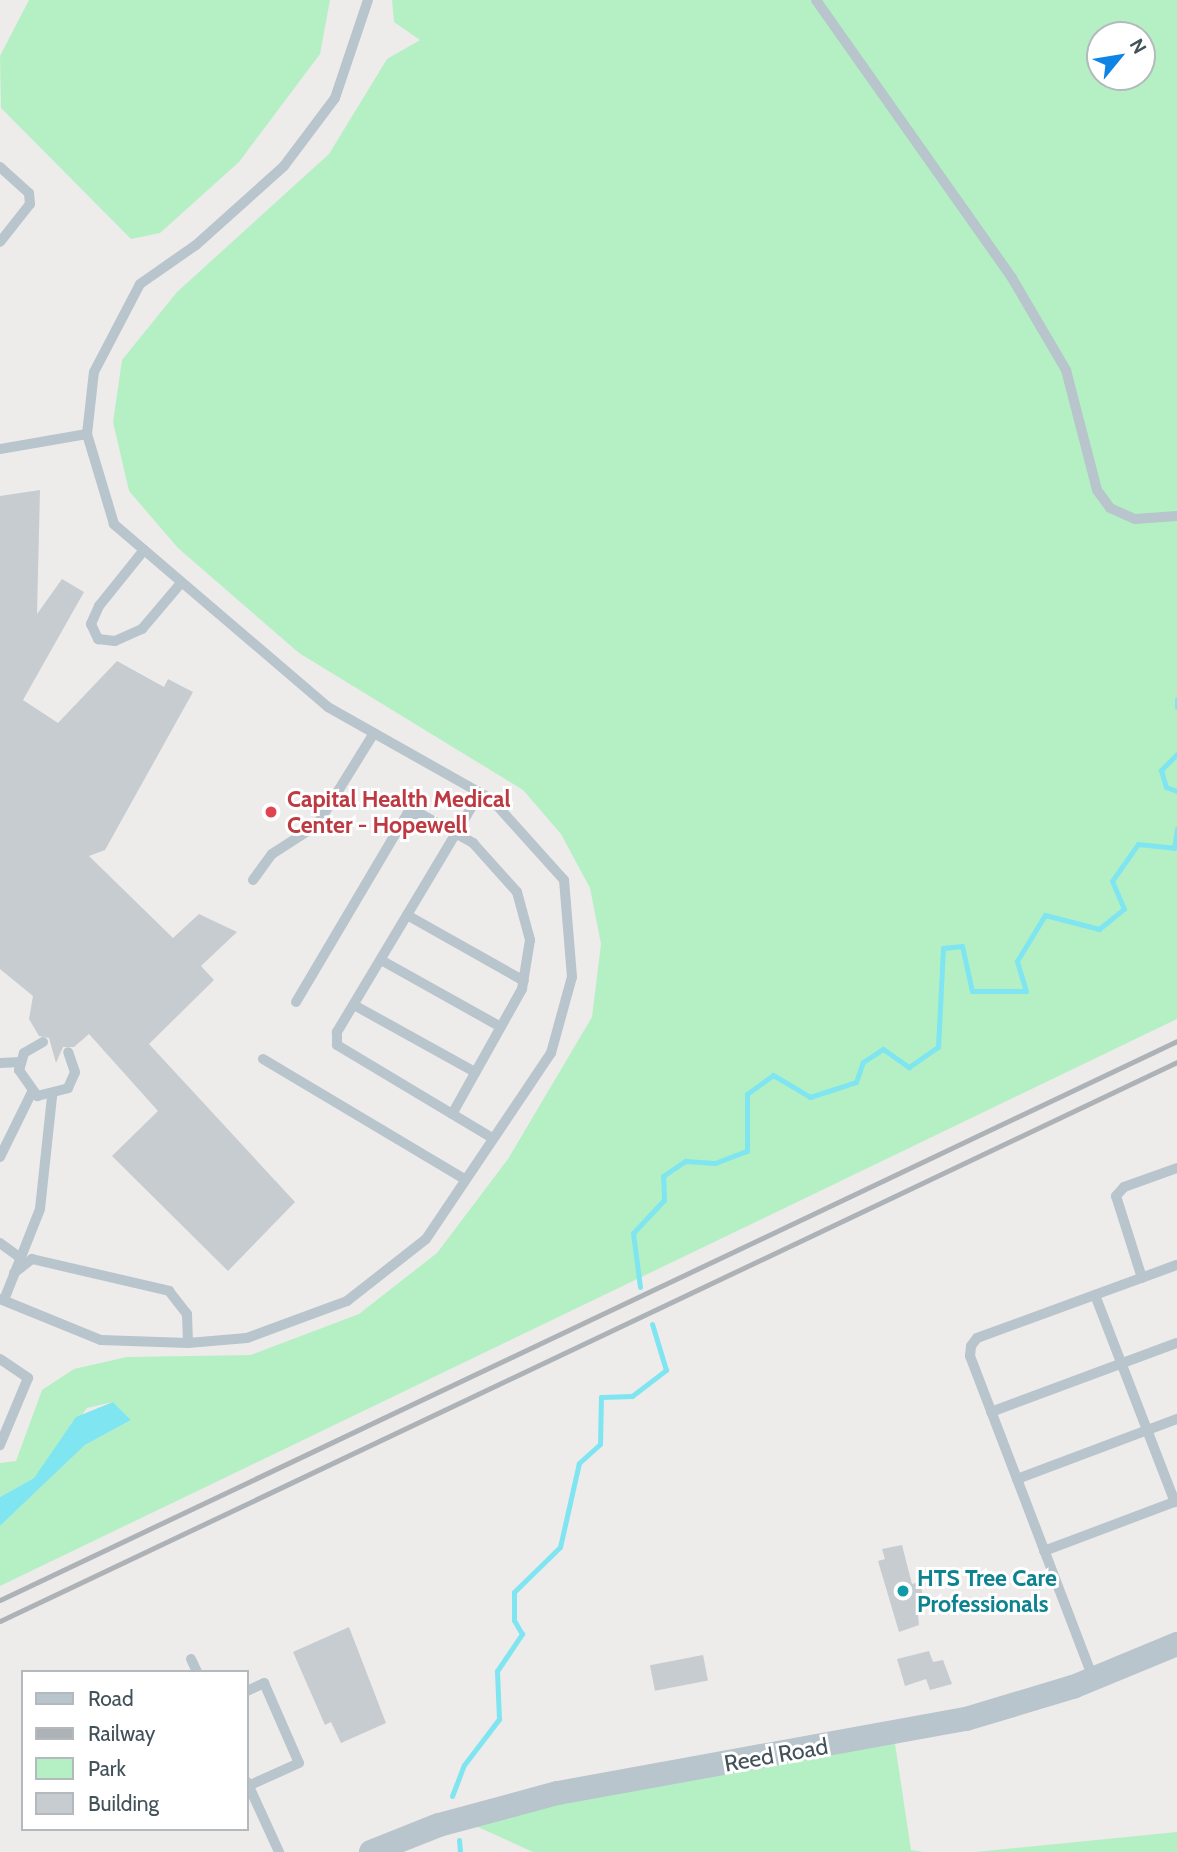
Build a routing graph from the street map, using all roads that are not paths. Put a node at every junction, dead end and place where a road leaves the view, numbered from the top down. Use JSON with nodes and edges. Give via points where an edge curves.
{"nodes":[{"id":1,"x":368,"y":0,"type":"edge"},
{"id":2,"x":816,"y":0,"type":"edge"},
{"id":3,"x":0,"y":167,"type":"edge"},
{"id":4,"x":0,"y":242,"type":"edge"},
{"id":5,"x":87,"y":433,"type":"junction"},
{"id":6,"x":0,"y":449,"type":"edge"},
{"id":7,"x":1177,"y":516,"type":"edge"},
{"id":8,"x":144,"y":550,"type":"junction"},
{"id":9,"x":181,"y":583,"type":"junction"},
{"id":10,"x":374,"y":733,"type":"junction"},
{"id":11,"x":480,"y":793,"type":"junction"},
{"id":12,"x":456,"y":834,"type":"junction"},
{"id":13,"x":253,"y":880,"type":"dead end"},
{"id":14,"x":407,"y":915,"type":"junction"},
{"id":15,"x":381,"y":960,"type":"junction"},
{"id":16,"x":524,"y":981,"type":"junction"},
{"id":17,"x":296,"y":1002,"type":"dead end"},
{"id":18,"x":354,"y":1005,"type":"junction"},
{"id":19,"x":501,"y":1027,"type":"junction"},
{"id":20,"x":43,"y":1042,"type":"dead end"},
{"id":21,"x":68,"y":1052,"type":"dead end"},
{"id":22,"x":263,"y":1059,"type":"dead end"},
{"id":23,"x":21,"y":1062,"type":"junction"},
{"id":24,"x":0,"y":1063,"type":"edge"},
{"id":25,"x":475,"y":1072,"type":"junction"},
{"id":26,"x":32,"y":1092,"type":"junction"},
{"id":27,"x":52,"y":1096,"type":"junction"},
{"id":28,"x":452,"y":1114,"type":"junction"},
{"id":29,"x":491,"y":1137,"type":"junction"},
{"id":30,"x":0,"y":1157,"type":"edge"},
{"id":31,"x":1177,"y":1168,"type":"edge"},
{"id":32,"x":464,"y":1179,"type":"junction"},
{"id":33,"x":0,"y":1243,"type":"edge"},
{"id":34,"x":18,"y":1256,"type":"junction"},
{"id":35,"x":1177,"y":1265,"type":"edge"},
{"id":36,"x":14,"y":1273,"type":"junction"},
{"id":37,"x":1142,"y":1278,"type":"junction"},
{"id":38,"x":1095,"y":1295,"type":"junction"},
{"id":39,"x":2,"y":1300,"type":"edge"},
{"id":40,"x":188,"y":1343,"type":"junction"},
{"id":41,"x":1177,"y":1343,"type":"edge"},
{"id":42,"x":0,"y":1359,"type":"edge"},
{"id":43,"x":1122,"y":1363,"type":"junction"},
{"id":44,"x":991,"y":1412,"type":"junction"},
{"id":45,"x":1177,"y":1419,"type":"edge"},
{"id":46,"x":1147,"y":1430,"type":"junction"},
{"id":47,"x":0,"y":1445,"type":"edge"},
{"id":48,"x":1017,"y":1479,"type":"junction"},
{"id":49,"x":1176,"y":1501,"type":"edge"},
{"id":50,"x":1044,"y":1551,"type":"junction"},
{"id":51,"x":1177,"y":1644,"type":"edge"},
{"id":52,"x":191,"y":1659,"type":"dead end"},
{"id":53,"x":196,"y":1670,"type":"edge"},
{"id":54,"x":1093,"y":1679,"type":"junction"},
{"id":55,"x":248,"y":1691,"type":"edge"},
{"id":56,"x":248,"y":1784,"type":"edge"},
{"id":57,"x":279,"y":1852,"type":"edge"},
{"id":58,"x":371,"y":1852,"type":"edge"}],
"edges":[{"from":1,"to":5,"type":"lane","via":[[335,98],[284,166],[197,245],[140,284],[93,372]]},
{"from":2,"to":7,"type":"lane","via":[[1012,278],[1059,359],[1097,489],[1110,508],[1135,519]]},
{"from":3,"to":4,"type":"lane","via":[[29,193],[30,205]]},
{"from":5,"to":6,"type":"lane"},
{"from":5,"to":8,"type":"lane","via":[[114,524]]},
{"from":8,"to":9,"type":"lane"},
{"from":8,"to":9,"type":"lane","via":[[99,606],[91,624],[98,639],[115,641],[142,629]]},
{"from":9,"to":10,"type":"lane","via":[[328,707]]},
{"from":10,"to":11,"type":"lane"},
{"from":10,"to":13,"type":"lane","via":[[317,825],[272,854]]},
{"from":11,"to":12,"type":"lane"},
{"from":11,"to":29,"type":"lane","via":[[564,880],[572,977],[551,1053]]},
{"from":12,"to":14,"type":"lane"},
{"from":12,"to":16,"type":"lane","via":[[517,892],[530,940]]},
{"from":12,"to":17,"type":"lane","via":[[421,814],[407,814]]},
{"from":14,"to":15,"type":"lane"},
{"from":14,"to":16,"type":"lane"},
{"from":15,"to":18,"type":"lane"},
{"from":15,"to":19,"type":"lane"},
{"from":16,"to":19,"type":"lane"},
{"from":18,"to":25,"type":"lane"},
{"from":18,"to":28,"type":"lane","via":[[337,1045]]},
{"from":19,"to":25,"type":"lane"},
{"from":20,"to":23,"type":"lane","via":[[30,1046]]},
{"from":21,"to":27,"type":"lane","via":[[73,1081]]},
{"from":22,"to":32,"type":"lane"},
{"from":23,"to":24,"type":"lane"},
{"from":23,"to":26,"type":"lane","via":[[20,1079]]},
{"from":25,"to":28,"type":"lane"},
{"from":26,"to":27,"type":"lane"},
{"from":26,"to":30,"type":"lane"},
{"from":27,"to":34,"type":"lane","via":[[40,1209]]},
{"from":28,"to":29,"type":"lane"},
{"from":29,"to":32,"type":"lane"},
{"from":31,"to":37,"type":"lane","via":[[1124,1187],[1116,1196]]},
{"from":32,"to":40,"type":"lane","via":[[426,1239],[347,1301],[247,1338]]},
{"from":33,"to":34,"type":"lane"},
{"from":34,"to":36,"type":"lane"},
{"from":35,"to":37,"type":"lane"},
{"from":36,"to":39,"type":"lane"},
{"from":36,"to":40,"type":"lane","via":[[32,1259],[169,1291],[187,1314]]},
{"from":37,"to":38,"type":"lane"},
{"from":38,"to":43,"type":"lane"},
{"from":38,"to":44,"type":"lane","via":[[977,1338],[970,1356]]},
{"from":39,"to":40,"type":"lane","via":[[102,1340]]},
{"from":41,"to":43,"type":"lane"},
{"from":42,"to":47,"type":"lane","via":[[28,1378]]},
{"from":43,"to":44,"type":"lane"},
{"from":43,"to":46,"type":"lane"},
{"from":44,"to":48,"type":"lane"},
{"from":45,"to":46,"type":"lane"},
{"from":46,"to":48,"type":"lane"},
{"from":46,"to":49,"type":"lane"},
{"from":48,"to":50,"type":"lane"},
{"from":49,"to":50,"type":"lane"},
{"from":50,"to":54,"type":"lane"},
{"from":51,"to":54,"type":"street","name":"Reed Road"},
{"from":52,"to":53,"type":"lane"},
{"from":54,"to":58,"type":"street","name":"Reed Road","via":[[966,1719],[498,1807]]},
{"from":55,"to":56,"type":"lane","via":[[264,1683],[299,1763]]},
{"from":56,"to":57,"type":"lane"}]}
